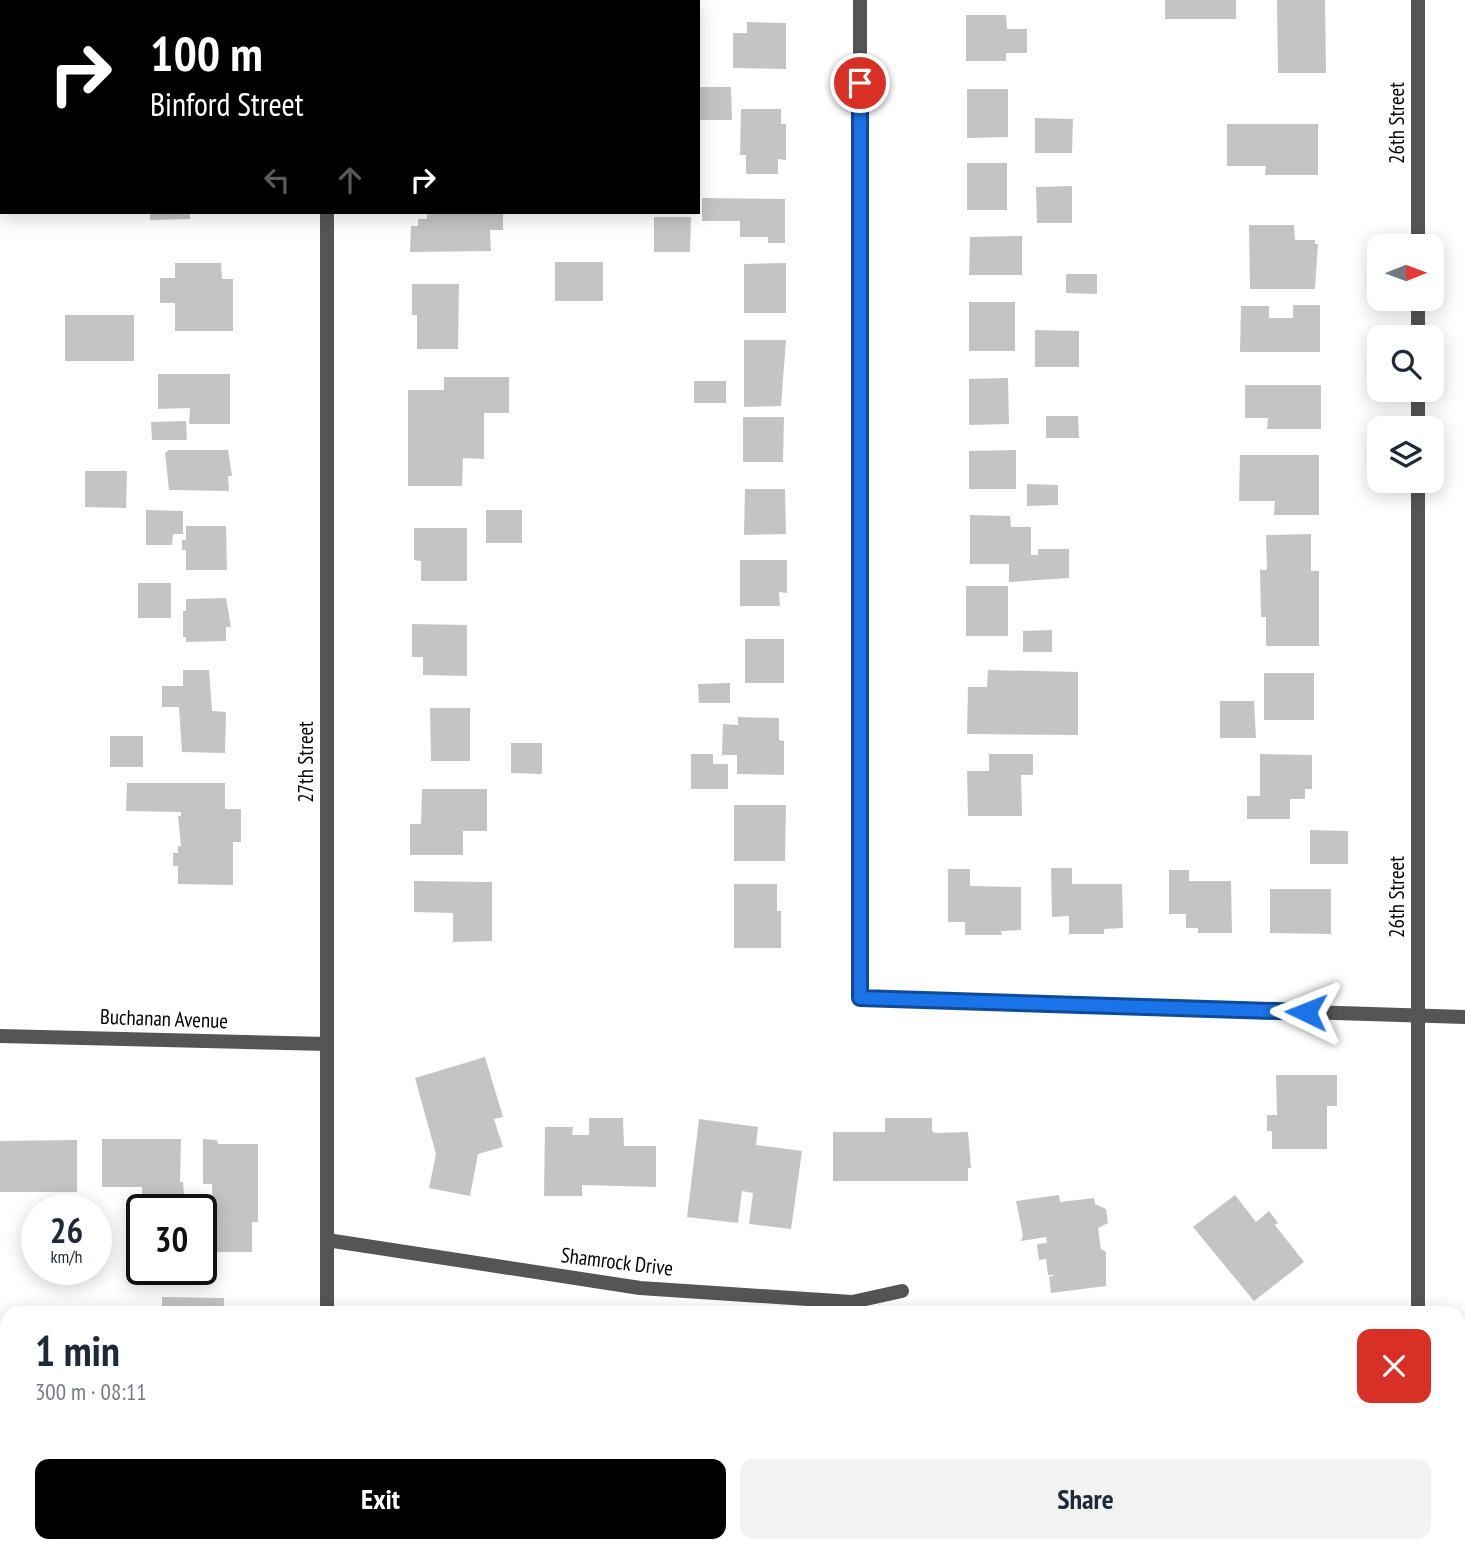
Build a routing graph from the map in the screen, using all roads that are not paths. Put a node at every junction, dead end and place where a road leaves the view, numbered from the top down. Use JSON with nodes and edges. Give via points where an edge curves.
{"nodes":[{"id":1,"x":860,"y":0,"type":"edge"},
{"id":2,"x":1418,"y":0,"type":"edge"},
{"id":3,"x":327,"y":214,"type":"edge"},
{"id":4,"x":1418,"y":234,"type":"edge"},
{"id":5,"x":1418,"y":493,"type":"edge"},
{"id":6,"x":1418,"y":1015,"type":"junction"},
{"id":7,"x":1465,"y":1017,"type":"edge"},
{"id":8,"x":0,"y":1036,"type":"edge"},
{"id":9,"x":327,"y":1044,"type":"junction"},
{"id":10,"x":327,"y":1240,"type":"junction"},
{"id":11,"x":902,"y":1291,"type":"dead end"},
{"id":12,"x":327,"y":1306,"type":"edge"},
{"id":13,"x":1418,"y":1306,"type":"edge"}],
"edges":[{"from":1,"to":6,"type":"street","via":[[860,998]]},
{"from":2,"to":4,"type":"street","name":"26th Street"},
{"from":3,"to":9,"type":"street","name":"27th Street"},
{"from":5,"to":6,"type":"street","name":"26th Street"},
{"from":6,"to":7,"type":"street"},
{"from":6,"to":13,"type":"street","name":"26th Street"},
{"from":8,"to":9,"type":"street","name":"Buchanan Avenue"},
{"from":9,"to":10,"type":"street","name":"27th Street"},
{"from":10,"to":11,"type":"street","name":"Shamrock Drive","via":[[640,1289],[852,1302]]},
{"from":10,"to":12,"type":"street","name":"27th Street"}]}
